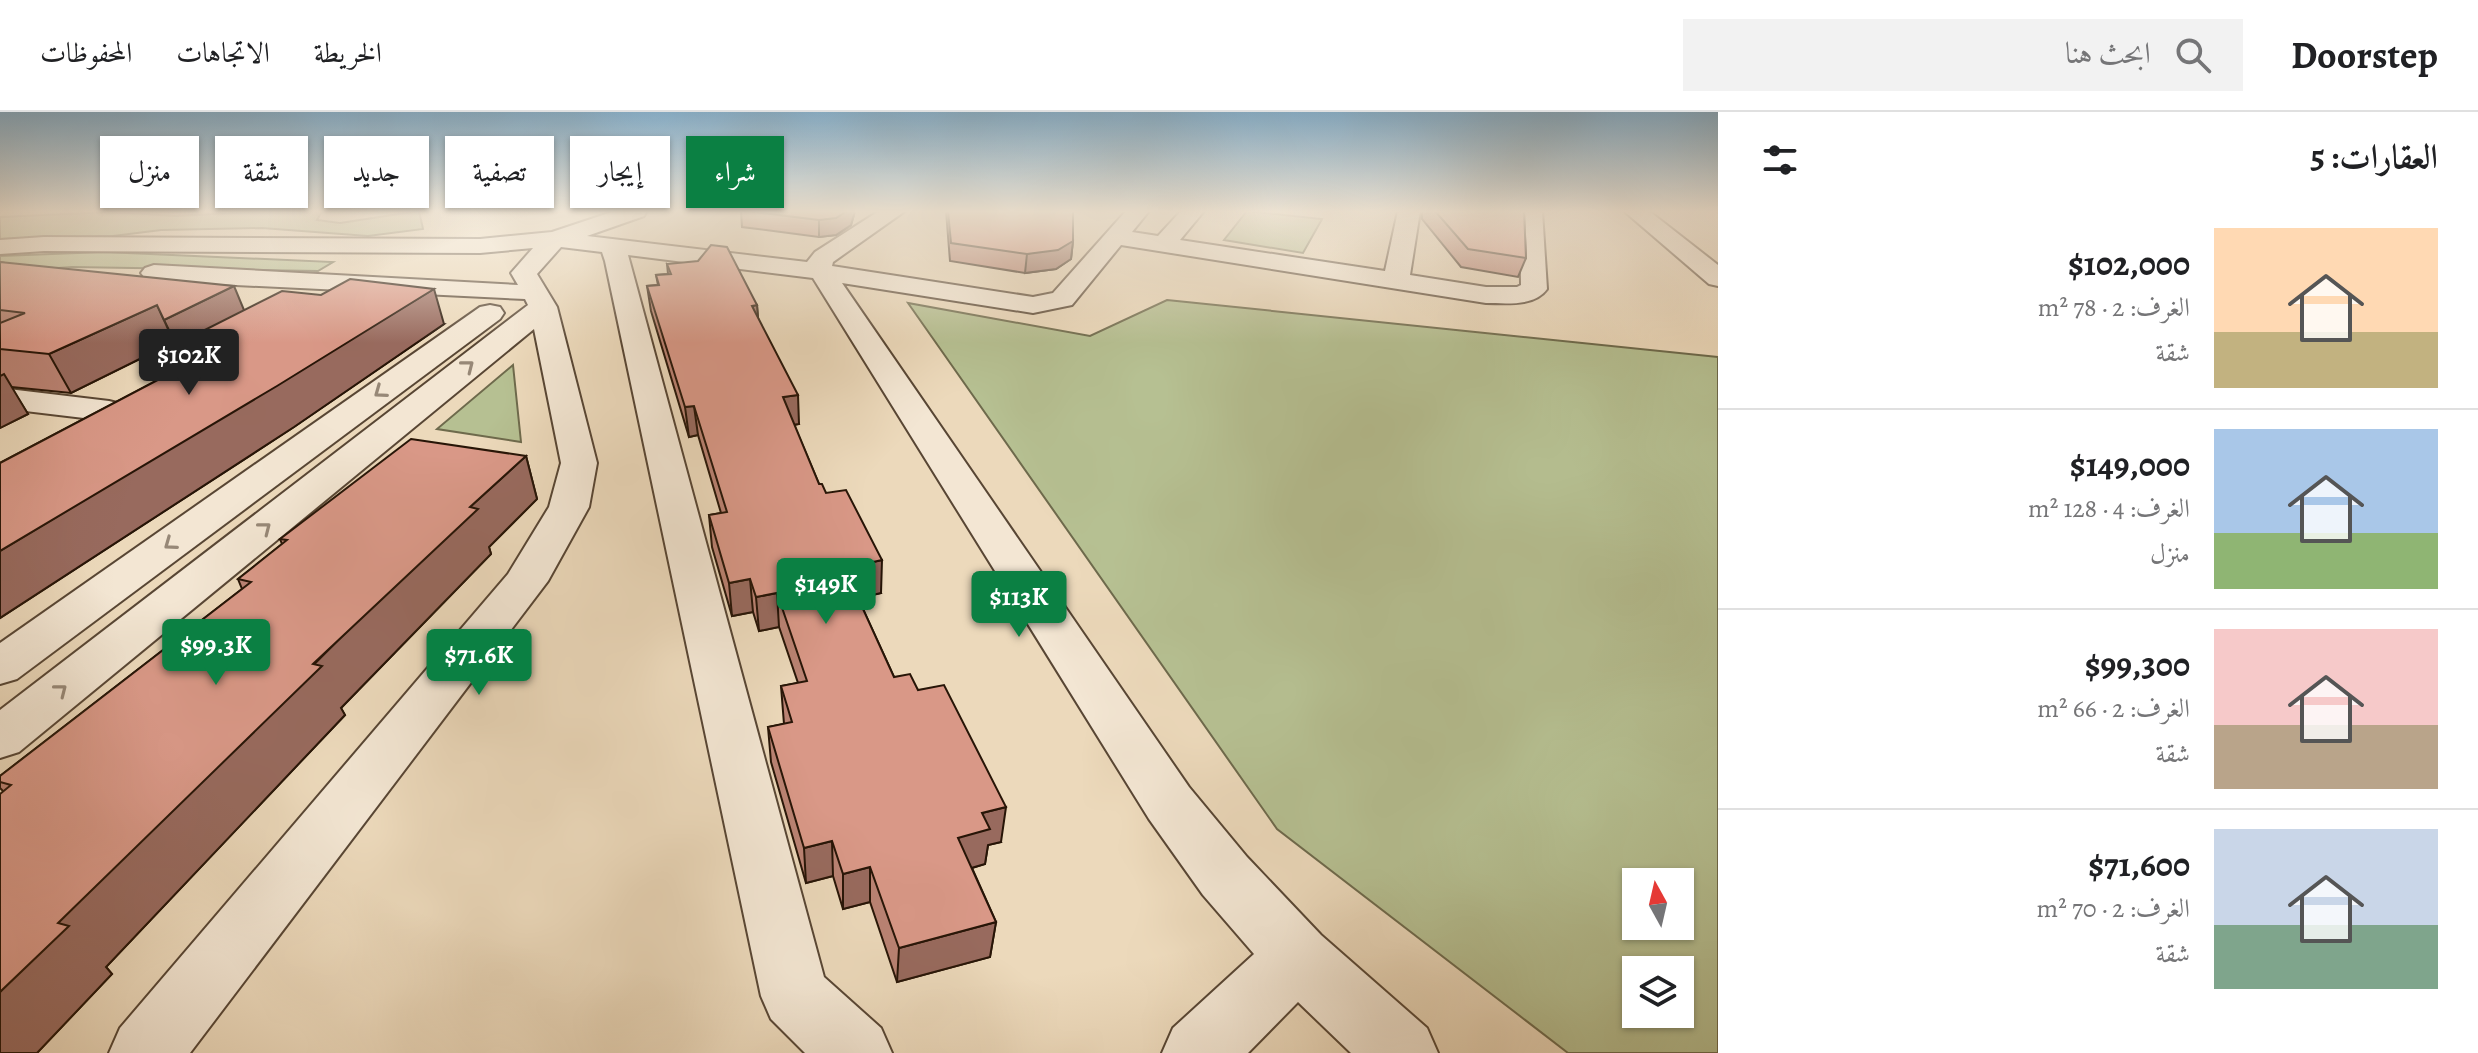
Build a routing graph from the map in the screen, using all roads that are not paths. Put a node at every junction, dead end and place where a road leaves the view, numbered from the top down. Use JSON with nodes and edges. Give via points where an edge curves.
{"nodes":[{"id":1,"x":495,"y":255,"type":"edge"},
{"id":2,"x":576,"y":255,"type":"edge"},
{"id":3,"x":576,"y":255,"type":"edge"},
{"id":4,"x":630,"y":255,"type":"edge"},
{"id":5,"x":747,"y":255,"type":"edge"},
{"id":6,"x":827,"y":255,"type":"edge"},
{"id":7,"x":1100,"y":255,"type":"edge"},
{"id":8,"x":1232,"y":255,"type":"edge"},
{"id":9,"x":1401,"y":255,"type":"edge"},
{"id":10,"x":1533,"y":255,"type":"edge"},
{"id":11,"x":1689,"y":255,"type":"edge"},
{"id":12,"x":821,"y":271,"type":"junction"},
{"id":13,"x":129,"y":272,"type":"edge"},
{"id":14,"x":535,"y":278,"type":"junction"},
{"id":15,"x":1718,"y":278,"type":"edge"},
{"id":16,"x":1396,"y":281,"type":"junction"},
{"id":17,"x":352,"y":282,"type":"junction"},
{"id":18,"x":299,"y":310,"type":"edge"},
{"id":19,"x":0,"y":398,"type":"edge"},
{"id":20,"x":68,"y":433,"type":"edge"},
{"id":21,"x":0,"y":667,"type":"edge"},
{"id":22,"x":0,"y":738,"type":"edge"},
{"id":23,"x":1298,"y":957,"type":"junction"},
{"id":24,"x":145,"y":1053,"type":"edge"},
{"id":25,"x":856,"y":1053,"type":"edge"},
{"id":26,"x":1198,"y":1053,"type":"edge"},
{"id":27,"x":1402,"y":1053,"type":"edge"}],
"edges":[{"from":1,"to":14,"type":"street"},
{"from":2,"to":14,"type":"street"},
{"from":3,"to":14,"type":"street"},
{"from":4,"to":25,"type":"street","via":[[795,996]]},
{"from":5,"to":12,"type":"street"},
{"from":6,"to":12,"type":"street","via":[[819,263]]},
{"from":7,"to":12,"type":"street","via":[[1062,299],[1044,304],[1008,303]]},
{"from":8,"to":16,"type":"street"},
{"from":9,"to":16,"type":"street"},
{"from":10,"to":16,"type":"street","via":[[1534,289],[1529,292],[1486,295]]},
{"from":11,"to":15,"type":"street"},
{"from":12,"to":23,"type":"street","via":[[1169,803]]},
{"from":13,"to":17,"type":"street"},
{"from":14,"to":17,"type":"street"},
{"from":14,"to":21,"type":"street","one_way":true},
{"from":22,"to":14,"type":"street","one_way":true},
{"from":14,"to":24,"type":"street","via":[[579,463],[569,507],[526,581]]},
{"from":17,"to":18,"type":"street"},
{"from":19,"to":20,"type":"street","via":[[121,404]]},
{"from":23,"to":26,"type":"street"},
{"from":23,"to":27,"type":"street"}]}
